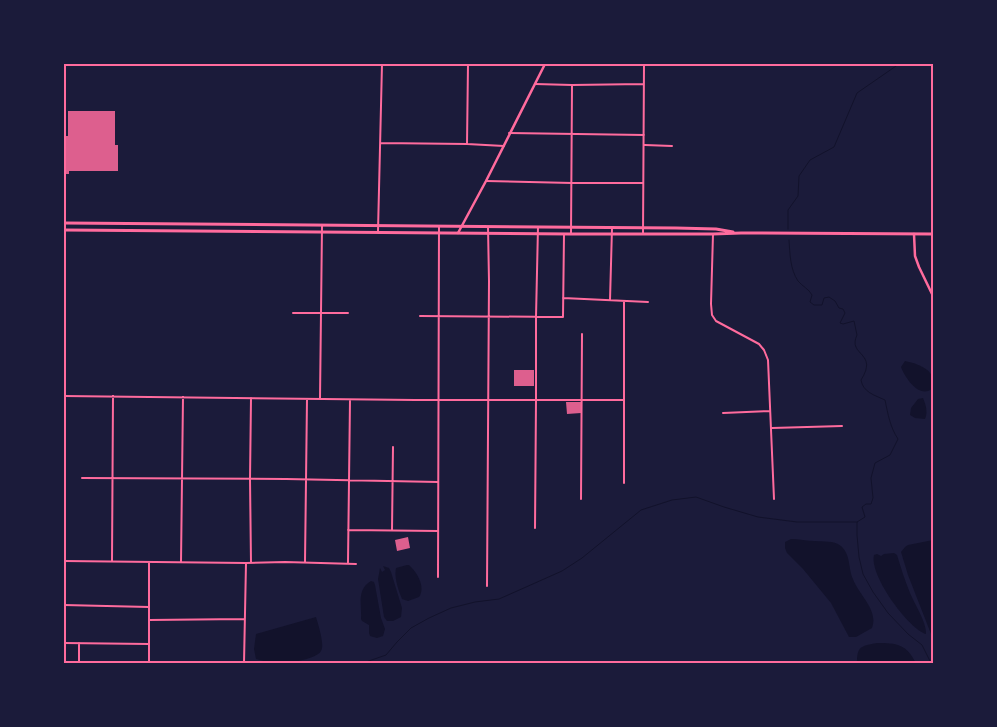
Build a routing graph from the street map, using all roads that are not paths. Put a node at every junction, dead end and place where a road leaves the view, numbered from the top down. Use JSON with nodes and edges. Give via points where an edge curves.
{"nodes":[{"id":1,"x":382,"y":64,"type":"edge"},
{"id":2,"x":456,"y":64,"type":"edge"},
{"id":3,"x":468,"y":64,"type":"edge"},
{"id":4,"x":545,"y":64,"type":"edge"},
{"id":5,"x":644,"y":64,"type":"edge"},
{"id":6,"x":535,"y":84,"type":"junction"},
{"id":7,"x":644,"y":84,"type":"junction"},
{"id":8,"x":572,"y":85,"type":"junction"},
{"id":9,"x":509,"y":133,"type":"junction"},
{"id":10,"x":571,"y":134,"type":"junction"},
{"id":11,"x":644,"y":135,"type":"junction"},
{"id":12,"x":380,"y":143,"type":"junction"},
{"id":13,"x":467,"y":144,"type":"junction"},
{"id":14,"x":504,"y":146,"type":"junction"},
{"id":15,"x":644,"y":146,"type":"junction"},
{"id":16,"x":672,"y":146,"type":"dead end"},
{"id":17,"x":486,"y":181,"type":"junction"},
{"id":18,"x":572,"y":183,"type":"junction"},
{"id":19,"x":643,"y":184,"type":"junction"},
{"id":20,"x":64,"y":223,"type":"edge"},
{"id":21,"x":296,"y":226,"type":"junction"},
{"id":22,"x":322,"y":226,"type":"junction"},
{"id":23,"x":378,"y":226,"type":"junction"},
{"id":24,"x":439,"y":227,"type":"junction"},
{"id":25,"x":461,"y":227,"type":"junction"},
{"id":26,"x":488,"y":227,"type":"junction"},
{"id":27,"x":538,"y":227,"type":"junction"},
{"id":28,"x":571,"y":228,"type":"junction"},
{"id":29,"x":612,"y":228,"type":"junction"},
{"id":30,"x":643,"y":228,"type":"junction"},
{"id":31,"x":658,"y":228,"type":"junction"},
{"id":32,"x":64,"y":230,"type":"edge"},
{"id":33,"x":296,"y":232,"type":"junction"},
{"id":34,"x":322,"y":232,"type":"junction"},
{"id":35,"x":378,"y":232,"type":"junction"},
{"id":36,"x":439,"y":232,"type":"junction"},
{"id":37,"x":458,"y":233,"type":"junction"},
{"id":38,"x":488,"y":233,"type":"junction"},
{"id":39,"x":741,"y":233,"type":"junction"},
{"id":40,"x":538,"y":234,"type":"junction"},
{"id":41,"x":564,"y":234,"type":"junction"},
{"id":42,"x":571,"y":234,"type":"junction"},
{"id":43,"x":612,"y":234,"type":"junction"},
{"id":44,"x":643,"y":234,"type":"junction"},
{"id":45,"x":657,"y":234,"type":"junction"},
{"id":46,"x":713,"y":234,"type":"junction"},
{"id":47,"x":914,"y":234,"type":"junction"},
{"id":48,"x":933,"y":234,"type":"edge"},
{"id":49,"x":933,"y":296,"type":"edge"},
{"id":50,"x":563,"y":298,"type":"junction"},
{"id":51,"x":610,"y":300,"type":"junction"},
{"id":52,"x":624,"y":301,"type":"junction"},
{"id":53,"x":648,"y":302,"type":"dead end"},
{"id":54,"x":294,"y":312,"type":"dead end"},
{"id":55,"x":321,"y":313,"type":"junction"},
{"id":56,"x":348,"y":313,"type":"dead end"},
{"id":57,"x":420,"y":316,"type":"dead end"},
{"id":58,"x":438,"y":316,"type":"junction"},
{"id":59,"x":536,"y":316,"type":"junction"},
{"id":60,"x":488,"y":317,"type":"junction"},
{"id":61,"x":582,"y":334,"type":"dead end"},
{"id":62,"x":64,"y":396,"type":"edge"},
{"id":63,"x":113,"y":396,"type":"junction"},
{"id":64,"x":183,"y":397,"type":"junction"},
{"id":65,"x":252,"y":398,"type":"junction"},
{"id":66,"x":307,"y":399,"type":"junction"},
{"id":67,"x":320,"y":399,"type":"junction"},
{"id":68,"x":350,"y":400,"type":"junction"},
{"id":69,"x":438,"y":400,"type":"junction"},
{"id":70,"x":487,"y":400,"type":"junction"},
{"id":71,"x":536,"y":400,"type":"junction"},
{"id":72,"x":582,"y":400,"type":"junction"},
{"id":73,"x":624,"y":400,"type":"junction"},
{"id":74,"x":770,"y":411,"type":"junction"},
{"id":75,"x":723,"y":413,"type":"dead end"},
{"id":76,"x":842,"y":426,"type":"dead end"},
{"id":77,"x":771,"y":428,"type":"junction"},
{"id":78,"x":393,"y":447,"type":"dead end"},
{"id":79,"x":82,"y":478,"type":"dead end"},
{"id":80,"x":112,"y":478,"type":"junction"},
{"id":81,"x":182,"y":478,"type":"junction"},
{"id":82,"x":250,"y":479,"type":"junction"},
{"id":83,"x":306,"y":480,"type":"junction"},
{"id":84,"x":348,"y":481,"type":"junction"},
{"id":85,"x":393,"y":481,"type":"junction"},
{"id":86,"x":438,"y":482,"type":"junction"},
{"id":87,"x":624,"y":483,"type":"dead end"},
{"id":88,"x":581,"y":499,"type":"dead end"},
{"id":89,"x":774,"y":499,"type":"dead end"},
{"id":90,"x":535,"y":528,"type":"dead end"},
{"id":91,"x":348,"y":530,"type":"junction"},
{"id":92,"x":392,"y":531,"type":"junction"},
{"id":93,"x":438,"y":531,"type":"junction"},
{"id":94,"x":64,"y":561,"type":"edge"},
{"id":95,"x":112,"y":561,"type":"junction"},
{"id":96,"x":149,"y":562,"type":"junction"},
{"id":97,"x":181,"y":562,"type":"junction"},
{"id":98,"x":251,"y":562,"type":"junction"},
{"id":99,"x":305,"y":562,"type":"junction"},
{"id":100,"x":246,"y":563,"type":"junction"},
{"id":101,"x":348,"y":564,"type":"junction"},
{"id":102,"x":356,"y":564,"type":"dead end"},
{"id":103,"x":438,"y":577,"type":"dead end"},
{"id":104,"x":486,"y":586,"type":"dead end"},
{"id":105,"x":64,"y":605,"type":"edge"},
{"id":106,"x":149,"y":607,"type":"junction"},
{"id":107,"x":245,"y":619,"type":"junction"},
{"id":108,"x":149,"y":620,"type":"junction"},
{"id":109,"x":64,"y":643,"type":"edge"},
{"id":110,"x":79,"y":643,"type":"junction"},
{"id":111,"x":149,"y":644,"type":"junction"},
{"id":112,"x":79,"y":663,"type":"edge"},
{"id":113,"x":151,"y":663,"type":"edge"},
{"id":114,"x":244,"y":663,"type":"edge"}],
"edges":[{"from":1,"to":12,"type":"street"},
{"from":2,"to":3,"type":"street"},
{"from":3,"to":4,"type":"street"},
{"from":3,"to":13,"type":"street"},
{"from":4,"to":6,"type":"street"},
{"from":5,"to":7,"type":"street"},
{"from":6,"to":8,"type":"street"},
{"from":6,"to":9,"type":"street"},
{"from":7,"to":8,"type":"street"},
{"from":7,"to":11,"type":"street"},
{"from":8,"to":10,"type":"street"},
{"from":9,"to":10,"type":"street"},
{"from":9,"to":14,"type":"street"},
{"from":10,"to":11,"type":"street"},
{"from":10,"to":18,"type":"street"},
{"from":11,"to":15,"type":"street"},
{"from":12,"to":13,"type":"street"},
{"from":12,"to":23,"type":"street"},
{"from":13,"to":14,"type":"street"},
{"from":14,"to":17,"type":"street"},
{"from":15,"to":16,"type":"street"},
{"from":15,"to":19,"type":"street"},
{"from":17,"to":18,"type":"street"},
{"from":17,"to":25,"type":"street"},
{"from":18,"to":19,"type":"street"},
{"from":18,"to":28,"type":"street"},
{"from":19,"to":30,"type":"street"},
{"from":20,"to":21,"type":"main road"},
{"from":21,"to":22,"type":"main road"},
{"from":21,"to":33,"type":"main road"},
{"from":22,"to":23,"type":"main road"},
{"from":22,"to":34,"type":"street"},
{"from":23,"to":24,"type":"main road"},
{"from":23,"to":35,"type":"street"},
{"from":24,"to":25,"type":"main road"},
{"from":24,"to":36,"type":"street"},
{"from":25,"to":26,"type":"main road"},
{"from":25,"to":37,"type":"street"},
{"from":26,"to":27,"type":"main road"},
{"from":26,"to":38,"type":"street"},
{"from":27,"to":28,"type":"main road"},
{"from":27,"to":40,"type":"street"},
{"from":28,"to":29,"type":"main road"},
{"from":28,"to":42,"type":"street"},
{"from":29,"to":30,"type":"main road"},
{"from":29,"to":43,"type":"street"},
{"from":30,"to":31,"type":"main road"},
{"from":30,"to":44,"type":"street"},
{"from":31,"to":39,"type":"main road"},
{"from":31,"to":45,"type":"main road"},
{"from":32,"to":33,"type":"main road"},
{"from":33,"to":34,"type":"main road"},
{"from":34,"to":35,"type":"main road"},
{"from":34,"to":55,"type":"street"},
{"from":35,"to":36,"type":"main road"},
{"from":36,"to":37,"type":"main road"},
{"from":36,"to":58,"type":"street"},
{"from":37,"to":38,"type":"main road"},
{"from":38,"to":40,"type":"main road"},
{"from":38,"to":60,"type":"street"},
{"from":39,"to":46,"type":"main road"},
{"from":39,"to":47,"type":"main road"},
{"from":40,"to":41,"type":"main road"},
{"from":40,"to":59,"type":"street"},
{"from":41,"to":42,"type":"main road"},
{"from":41,"to":50,"type":"street"},
{"from":42,"to":43,"type":"main road"},
{"from":43,"to":44,"type":"main road"},
{"from":43,"to":51,"type":"street"},
{"from":44,"to":45,"type":"main road"},
{"from":45,"to":46,"type":"main road"},
{"from":46,"to":74,"type":"street","via":[[712,315],[716,321],[759,344],[764,350],[768,360]]},
{"from":47,"to":48,"type":"main road"},
{"from":47,"to":49,"type":"street","via":[[915,256]]},
{"from":50,"to":51,"type":"street"},
{"from":50,"to":59,"type":"street","via":[[563,317]]},
{"from":51,"to":52,"type":"street"},
{"from":52,"to":53,"type":"street"},
{"from":52,"to":73,"type":"street"},
{"from":54,"to":55,"type":"street"},
{"from":55,"to":56,"type":"street"},
{"from":55,"to":67,"type":"street"},
{"from":57,"to":58,"type":"street"},
{"from":58,"to":60,"type":"street"},
{"from":58,"to":69,"type":"street"},
{"from":59,"to":60,"type":"street"},
{"from":59,"to":71,"type":"street"},
{"from":60,"to":70,"type":"street"},
{"from":61,"to":72,"type":"street"},
{"from":62,"to":63,"type":"street"},
{"from":63,"to":64,"type":"street"},
{"from":63,"to":80,"type":"street"},
{"from":64,"to":65,"type":"street"},
{"from":64,"to":81,"type":"street"},
{"from":65,"to":66,"type":"street"},
{"from":65,"to":82,"type":"street"},
{"from":66,"to":67,"type":"street"},
{"from":66,"to":83,"type":"street"},
{"from":67,"to":68,"type":"street"},
{"from":68,"to":69,"type":"street"},
{"from":68,"to":84,"type":"street"},
{"from":69,"to":70,"type":"street"},
{"from":69,"to":86,"type":"street"},
{"from":70,"to":71,"type":"street"},
{"from":70,"to":104,"type":"street"},
{"from":71,"to":72,"type":"street"},
{"from":71,"to":90,"type":"street"},
{"from":72,"to":73,"type":"street"},
{"from":72,"to":88,"type":"street"},
{"from":73,"to":87,"type":"street"},
{"from":74,"to":75,"type":"street"},
{"from":74,"to":77,"type":"street"},
{"from":76,"to":77,"type":"street"},
{"from":77,"to":89,"type":"street"},
{"from":78,"to":85,"type":"street"},
{"from":79,"to":80,"type":"street"},
{"from":80,"to":81,"type":"street"},
{"from":80,"to":95,"type":"street"},
{"from":81,"to":82,"type":"street"},
{"from":81,"to":97,"type":"street"},
{"from":82,"to":83,"type":"street"},
{"from":82,"to":98,"type":"street"},
{"from":83,"to":84,"type":"street"},
{"from":83,"to":99,"type":"street"},
{"from":84,"to":85,"type":"street"},
{"from":84,"to":91,"type":"street"},
{"from":85,"to":86,"type":"street"},
{"from":85,"to":92,"type":"street"},
{"from":86,"to":93,"type":"street"},
{"from":91,"to":92,"type":"street"},
{"from":91,"to":101,"type":"street"},
{"from":92,"to":93,"type":"street"},
{"from":93,"to":103,"type":"street"},
{"from":94,"to":95,"type":"street"},
{"from":95,"to":96,"type":"street"},
{"from":96,"to":97,"type":"street"},
{"from":96,"to":106,"type":"street"},
{"from":97,"to":100,"type":"street"},
{"from":98,"to":99,"type":"street"},
{"from":98,"to":100,"type":"street"},
{"from":99,"to":101,"type":"street"},
{"from":100,"to":107,"type":"street"},
{"from":101,"to":102,"type":"street"},
{"from":105,"to":106,"type":"street"},
{"from":106,"to":108,"type":"street"},
{"from":107,"to":108,"type":"street"},
{"from":107,"to":114,"type":"street"},
{"from":108,"to":111,"type":"street"},
{"from":109,"to":110,"type":"street"},
{"from":110,"to":111,"type":"street"},
{"from":110,"to":112,"type":"street"},
{"from":111,"to":113,"type":"street"}]}
